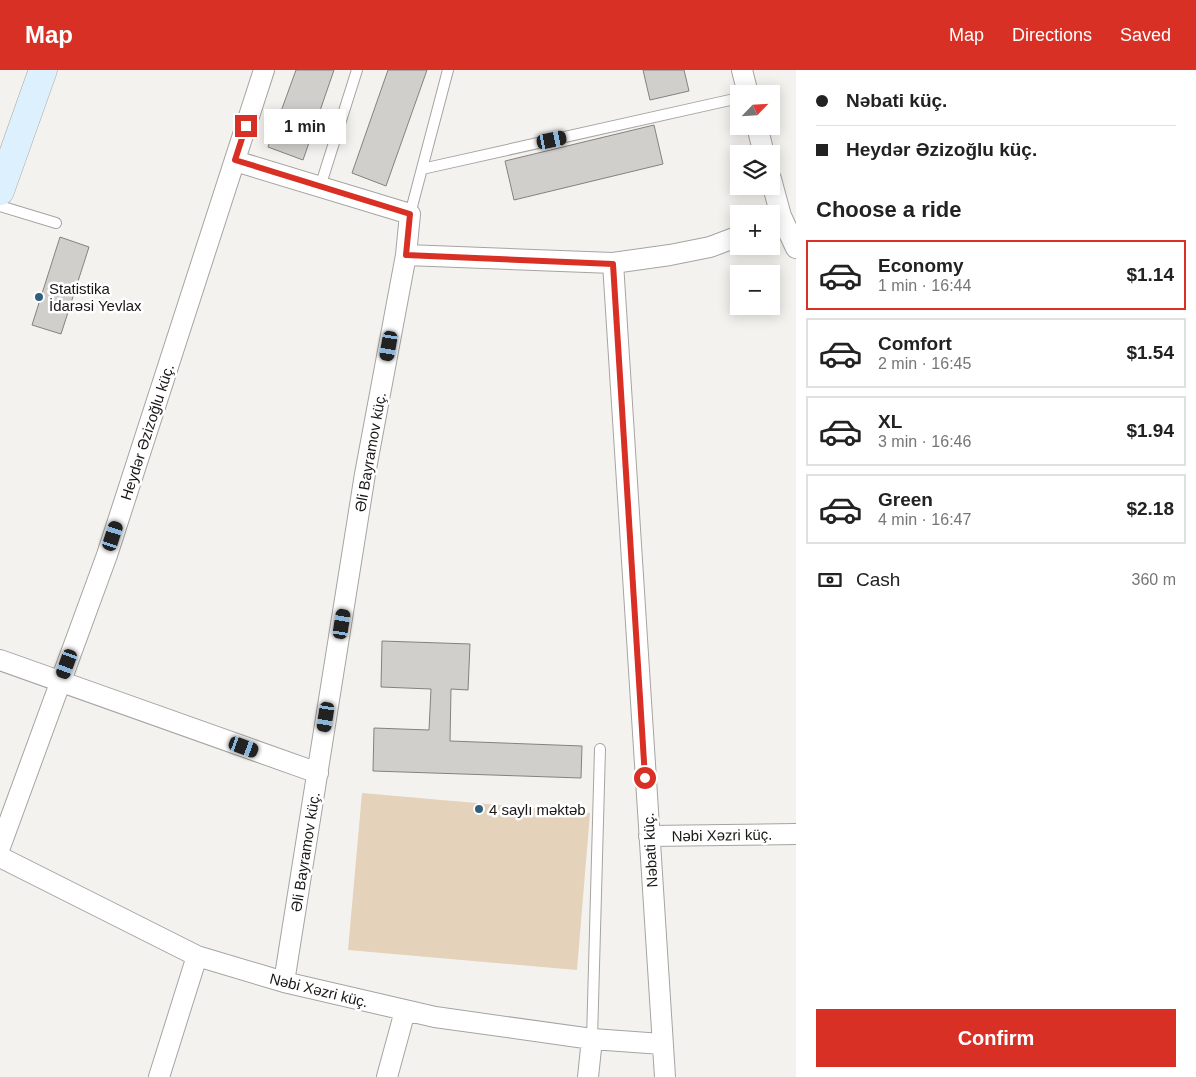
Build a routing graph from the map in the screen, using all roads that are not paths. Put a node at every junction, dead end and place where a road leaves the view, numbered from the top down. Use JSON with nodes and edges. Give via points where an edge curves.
{"nodes":[{"id":1,"x":43,"y":70,"type":"edge"},
{"id":2,"x":264,"y":70,"type":"edge"},
{"id":3,"x":357,"y":70,"type":"edge"},
{"id":4,"x":448,"y":70,"type":"edge"},
{"id":5,"x":742,"y":70,"type":"edge"},
{"id":6,"x":746,"y":85,"type":"edge"},
{"id":7,"x":730,"y":100,"type":"edge"},
{"id":8,"x":235,"y":160,"type":"junction"},
{"id":9,"x":422,"y":169,"type":"junction"},
{"id":10,"x":320,"y":187,"type":"junction"},
{"id":11,"x":0,"y":191,"type":"edge"},
{"id":12,"x":0,"y":206,"type":"edge"},
{"id":13,"x":410,"y":214,"type":"junction"},
{"id":14,"x":56,"y":223,"type":"dead end"},
{"id":15,"x":780,"y":224,"type":"edge"},
{"id":16,"x":730,"y":239,"type":"edge"},
{"id":17,"x":796,"y":248,"type":"edge"},
{"id":18,"x":406,"y":255,"type":"junction"},
{"id":19,"x":613,"y":264,"type":"junction"},
{"id":20,"x":0,"y":660,"type":"edge"},
{"id":21,"x":60,"y":683,"type":"junction"},
{"id":22,"x":600,"y":749,"type":"dead end"},
{"id":23,"x":318,"y":773,"type":"junction"},
{"id":24,"x":796,"y":834,"type":"edge"},
{"id":25,"x":649,"y":836,"type":"junction"},
{"id":26,"x":0,"y":848,"type":"edge"},
{"id":27,"x":0,"y":857,"type":"edge"},
{"id":28,"x":198,"y":956,"type":"junction"},
{"id":29,"x":284,"y":982,"type":"junction"},
{"id":30,"x":405,"y":1011,"type":"junction"},
{"id":31,"x":592,"y":1039,"type":"junction"},
{"id":32,"x":662,"y":1044,"type":"junction"},
{"id":33,"x":159,"y":1077,"type":"edge"},
{"id":34,"x":387,"y":1077,"type":"edge"},
{"id":35,"x":588,"y":1077,"type":"edge"},
{"id":36,"x":664,"y":1077,"type":"edge"}],
"edges":[{"from":1,"to":11,"type":"main road"},
{"from":2,"to":8,"type":"street","name":"Heydər Əzizoğlu küç."},
{"from":3,"to":10,"type":"lane"},
{"from":4,"to":9,"type":"lane"},
{"from":5,"to":6,"type":"street"},
{"from":7,"to":9,"type":"lane"},
{"from":8,"to":10,"type":"street"},
{"from":8,"to":21,"type":"street","name":"Heydər Əzizoğlu küç.","via":[[107,555]]},
{"from":9,"to":13,"type":"lane"},
{"from":10,"to":13,"type":"street"},
{"from":12,"to":14,"type":"lane"},
{"from":13,"to":18,"type":"street","name":"Əli Bayramov küç."},
{"from":15,"to":17,"type":"street"},
{"from":16,"to":19,"type":"street","via":[[710,247]]},
{"from":18,"to":19,"type":"street"},
{"from":18,"to":23,"type":"street","name":"Əli Bayramov küç.","via":[[366,474]]},
{"from":19,"to":25,"type":"street","name":"Nəbati küç."},
{"from":20,"to":21,"type":"street"},
{"from":21,"to":23,"type":"street"},
{"from":21,"to":26,"type":"street","name":"Heydər Əzizoğlu küç."},
{"from":22,"to":31,"type":"lane"},
{"from":23,"to":29,"type":"street","name":"Əli Bayramov küç."},
{"from":24,"to":25,"type":"street","name":"Nəbi Xəzri küç."},
{"from":25,"to":32,"type":"street","name":"Nəbati küç."},
{"from":27,"to":28,"type":"street","name":"Nəbi Xəzri küç."},
{"from":28,"to":29,"type":"street","name":"Nəbi Xəzri küç."},
{"from":28,"to":33,"type":"street"},
{"from":29,"to":30,"type":"street","name":"Nəbi Xəzri küç."},
{"from":30,"to":31,"type":"street","name":"Nəbi Xəzri küç."},
{"from":30,"to":34,"type":"street"},
{"from":31,"to":32,"type":"street","name":"Nəbi Xəzri küç."},
{"from":31,"to":35,"type":"street"},
{"from":32,"to":36,"type":"street","name":"Nəbati küç."}]}
